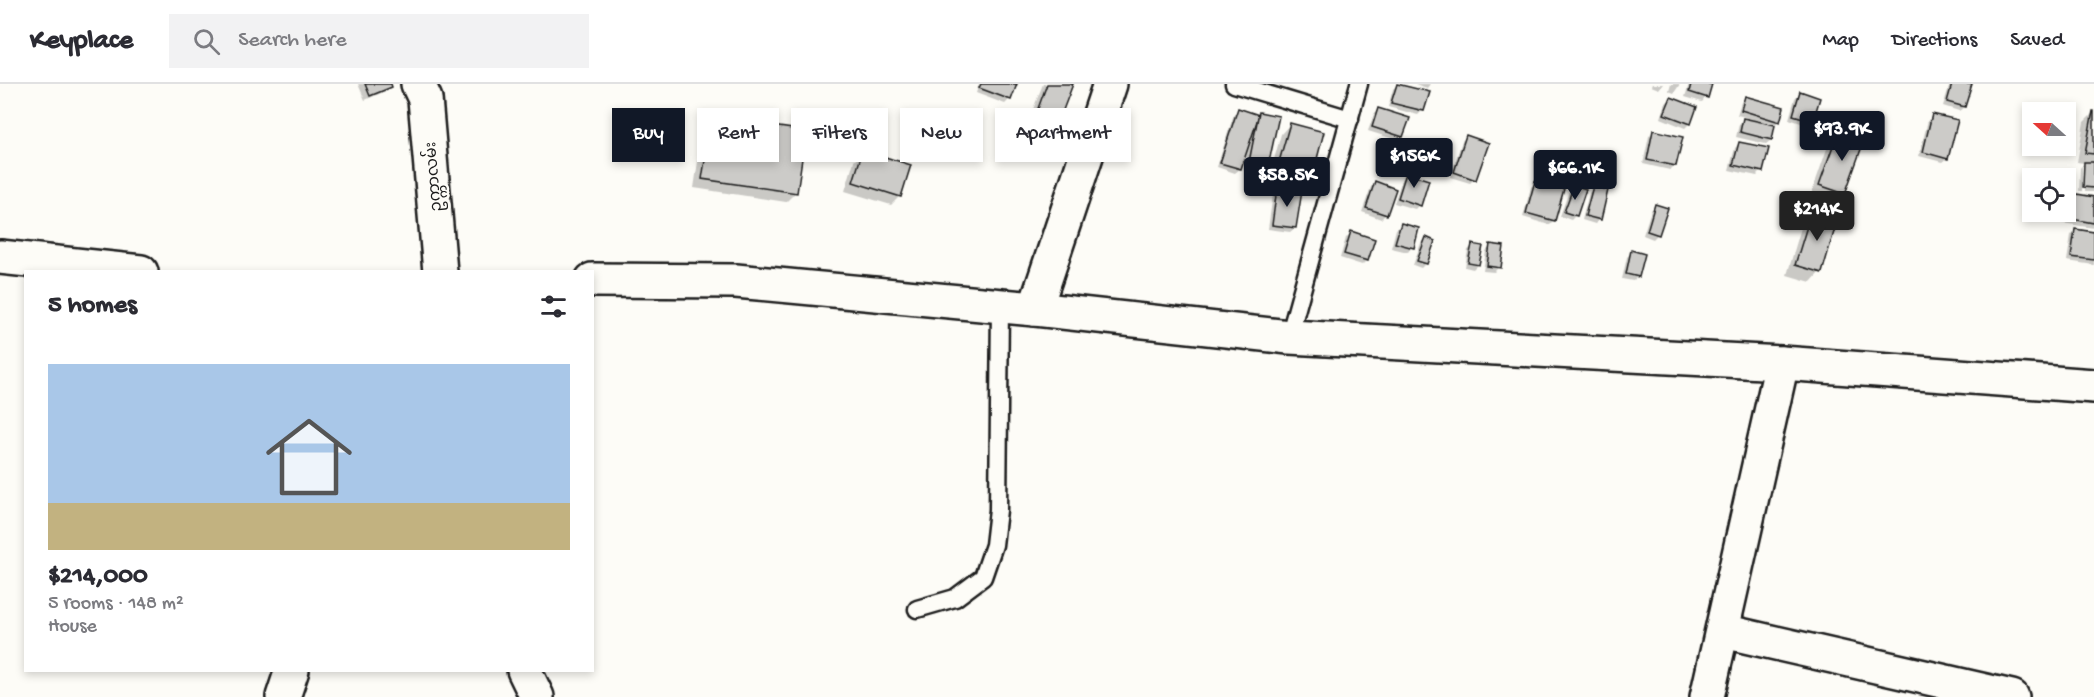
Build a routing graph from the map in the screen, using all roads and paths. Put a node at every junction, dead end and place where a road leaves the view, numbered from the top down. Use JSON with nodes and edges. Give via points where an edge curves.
{"nodes":[{"id":1,"x":418,"y":84,"type":"edge"},
{"id":2,"x":1110,"y":84,"type":"edge"},
{"id":3,"x":1234,"y":84,"type":"edge"},
{"id":4,"x":1359,"y":84,"type":"edge"},
{"id":5,"x":1350,"y":119,"type":"junction"},
{"id":6,"x":0,"y":257,"type":"edge"},
{"id":7,"x":122,"y":270,"type":"edge"},
{"id":8,"x":440,"y":270,"type":"edge"},
{"id":9,"x":594,"y":280,"type":"edge"},
{"id":10,"x":1000,"y":306,"type":"junction"},
{"id":11,"x":1035,"y":309,"type":"junction"},
{"id":12,"x":1290,"y":337,"type":"junction"},
{"id":13,"x":1782,"y":363,"type":"junction"},
{"id":14,"x":2094,"y":386,"type":"edge"},
{"id":15,"x":917,"y":609,"type":"dead end"},
{"id":16,"x":1723,"y":631,"type":"junction"},
{"id":17,"x":291,"y":672,"type":"edge"},
{"id":18,"x":525,"y":672,"type":"edge"},
{"id":19,"x":283,"y":697,"type":"edge"},
{"id":20,"x":537,"y":697,"type":"edge"},
{"id":21,"x":1707,"y":697,"type":"edge"},
{"id":22,"x":2012,"y":697,"type":"edge"}],
"edges":[{"from":1,"to":8,"type":"street","name":"ဥက္ကာလမ်း","via":[[425,99]]},
{"from":2,"to":11,"type":"street"},
{"from":3,"to":5,"type":"lane"},
{"from":4,"to":5,"type":"lane"},
{"from":5,"to":12,"type":"lane"},
{"from":6,"to":7,"type":"street"},
{"from":9,"to":10,"type":"street","via":[[736,281]]},
{"from":10,"to":11,"type":"street"},
{"from":10,"to":15,"type":"lane","via":[[998,510],[994,545],[983,577],[955,598]]},
{"from":11,"to":12,"type":"street"},
{"from":12,"to":13,"type":"street"},
{"from":13,"to":14,"type":"street"},
{"from":13,"to":16,"type":"street"},
{"from":16,"to":21,"type":"street"},
{"from":16,"to":22,"type":"street"},
{"from":17,"to":19,"type":"street"},
{"from":18,"to":20,"type":"street"}]}
